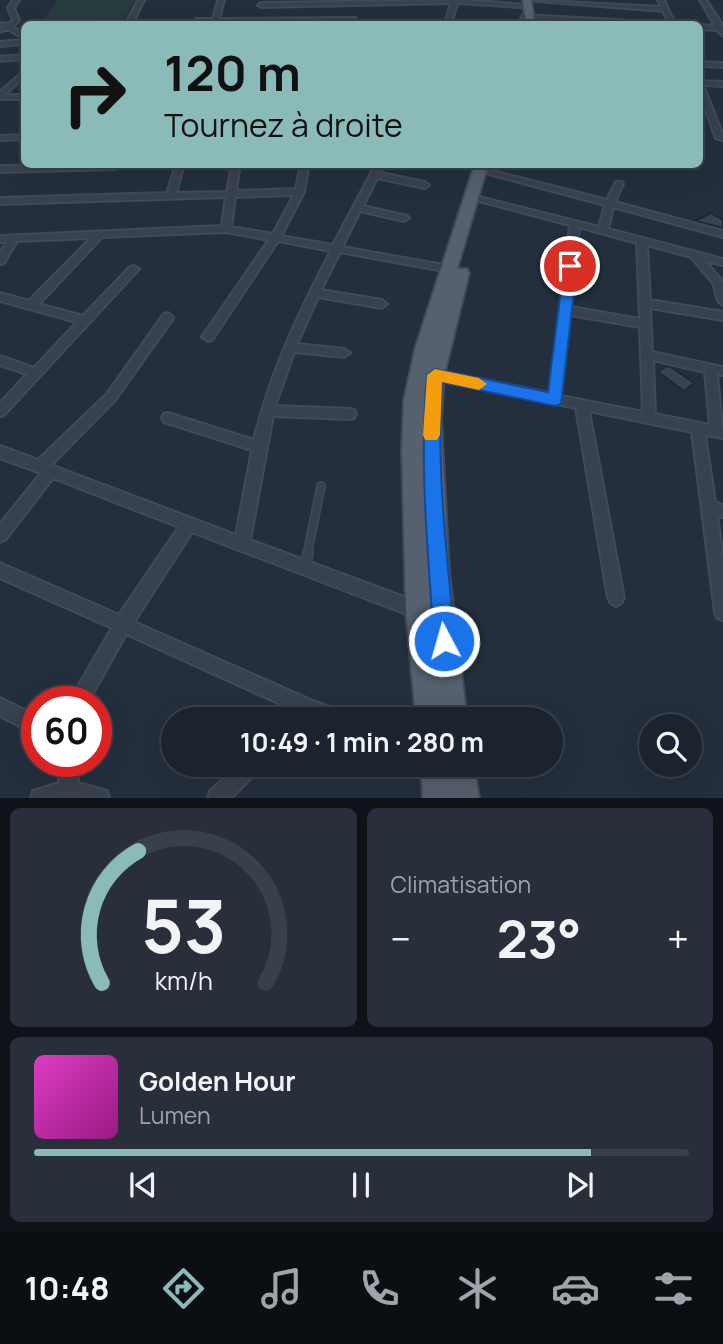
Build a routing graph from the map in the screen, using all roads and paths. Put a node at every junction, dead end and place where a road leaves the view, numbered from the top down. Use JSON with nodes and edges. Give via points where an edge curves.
{"nodes":[{"id":1,"x":16,"y":0,"type":"edge"},
{"id":2,"x":141,"y":0,"type":"edge"},
{"id":3,"x":221,"y":0,"type":"edge"},
{"id":4,"x":661,"y":0,"type":"edge"},
{"id":5,"x":703,"y":0,"type":"edge"},
{"id":6,"x":455,"y":1,"type":"edge"},
{"id":7,"x":524,"y":1,"type":"edge"},
{"id":8,"x":314,"y":2,"type":"edge"},
{"id":9,"x":357,"y":2,"type":"edge"},
{"id":10,"x":603,"y":2,"type":"edge"},
{"id":11,"x":262,"y":3,"type":"edge"},
{"id":12,"x":665,"y":9,"type":"junction"},
{"id":13,"x":710,"y":10,"type":"junction"},
{"id":14,"x":723,"y":11,"type":"edge"},
{"id":15,"x":130,"y":21,"type":"edge"},
{"id":16,"x":196,"y":21,"type":"dead end"},
{"id":17,"x":216,"y":21,"type":"joint"},
{"id":18,"x":259,"y":21,"type":"edge"},
{"id":19,"x":307,"y":21,"type":"edge"},
{"id":20,"x":355,"y":21,"type":"edge"},
{"id":21,"x":449,"y":21,"type":"edge"},
{"id":22,"x":527,"y":21,"type":"edge"},
{"id":23,"x":608,"y":21,"type":"edge"},
{"id":24,"x":671,"y":21,"type":"edge"},
{"id":25,"x":0,"y":23,"type":"edge"},
{"id":26,"x":10,"y":27,"type":"junction"},
{"id":27,"x":703,"y":27,"type":"edge"},
{"id":28,"x":0,"y":30,"type":"edge"},
{"id":29,"x":722,"y":30,"type":"edge"},
{"id":30,"x":21,"y":36,"type":"edge"},
{"id":31,"x":21,"y":40,"type":"edge"},
{"id":32,"x":0,"y":44,"type":"edge"},
{"id":33,"x":21,"y":57,"type":"edge"},
{"id":34,"x":0,"y":60,"type":"edge"},
{"id":35,"x":703,"y":64,"type":"edge"},
{"id":36,"x":723,"y":65,"type":"edge"},
{"id":37,"x":21,"y":76,"type":"edge"},
{"id":38,"x":703,"y":84,"type":"edge"},
{"id":39,"x":723,"y":84,"type":"edge"},
{"id":40,"x":703,"y":91,"type":"edge"},
{"id":41,"x":1,"y":95,"type":"edge"},
{"id":42,"x":21,"y":97,"type":"edge"},
{"id":43,"x":711,"y":111,"type":"junction"},
{"id":44,"x":723,"y":111,"type":"edge"},
{"id":45,"x":21,"y":137,"type":"edge"},
{"id":46,"x":0,"y":138,"type":"edge"},
{"id":47,"x":720,"y":138,"type":"dead end"},
{"id":48,"x":38,"y":168,"type":"edge"},
{"id":49,"x":179,"y":168,"type":"edge"},
{"id":50,"x":235,"y":168,"type":"edge"},
{"id":51,"x":304,"y":168,"type":"edge"},
{"id":52,"x":489,"y":168,"type":"edge"},
{"id":53,"x":489,"y":168,"type":"edge"},
{"id":54,"x":492,"y":168,"type":"edge"},
{"id":55,"x":0,"y":169,"type":"edge"},
{"id":56,"x":378,"y":170,"type":"edge"},
{"id":57,"x":619,"y":184,"type":"dead end"},
{"id":58,"x":425,"y":185,"type":"dead end"},
{"id":59,"x":300,"y":191,"type":"junction"},
{"id":60,"x":232,"y":192,"type":"junction"},
{"id":61,"x":172,"y":194,"type":"junction"},
{"id":62,"x":482,"y":199,"type":"junction"},
{"id":63,"x":0,"y":201,"type":"edge"},
{"id":64,"x":610,"y":203,"type":"junction"},
{"id":65,"x":358,"y":208,"type":"junction"},
{"id":66,"x":404,"y":218,"type":"dead end"},
{"id":67,"x":575,"y":223,"type":"junction"},
{"id":68,"x":226,"y":229,"type":"junction"},
{"id":69,"x":603,"y":230,"type":"junction"},
{"id":70,"x":100,"y":234,"type":"junction"},
{"id":71,"x":723,"y":234,"type":"edge"},
{"id":72,"x":276,"y":237,"type":"junction"},
{"id":73,"x":14,"y":238,"type":"junction"},
{"id":74,"x":0,"y":239,"type":"edge"},
{"id":75,"x":642,"y":240,"type":"junction"},
{"id":76,"x":337,"y":249,"type":"junction"},
{"id":77,"x":694,"y":254,"type":"junction"},
{"id":78,"x":0,"y":261,"type":"edge"},
{"id":79,"x":723,"y":262,"type":"edge"},
{"id":80,"x":134,"y":268,"type":"dead end"},
{"id":81,"x":449,"y":269,"type":"junction"},
{"id":82,"x":316,"y":293,"type":"junction"},
{"id":83,"x":0,"y":297,"type":"edge"},
{"id":84,"x":723,"y":301,"type":"edge"},
{"id":85,"x":645,"y":303,"type":"junction"},
{"id":86,"x":33,"y":304,"type":"junction"},
{"id":87,"x":382,"y":304,"type":"dead end"},
{"id":88,"x":565,"y":310,"type":"junction"},
{"id":89,"x":723,"y":316,"type":"edge"},
{"id":90,"x":168,"y":317,"type":"dead end"},
{"id":91,"x":83,"y":320,"type":"junction"},
{"id":92,"x":646,"y":324,"type":"junction"},
{"id":93,"x":208,"y":337,"type":"dead end"},
{"id":94,"x":290,"y":347,"type":"junction"},
{"id":95,"x":344,"y":354,"type":"dead end"},
{"id":96,"x":648,"y":355,"type":"junction"},
{"id":97,"x":0,"y":360,"type":"edge"},
{"id":98,"x":717,"y":370,"type":"edge"},
{"id":99,"x":36,"y":373,"type":"junction"},
{"id":100,"x":435,"y":375,"type":"junction"},
{"id":101,"x":555,"y":400,"type":"junction"},
{"id":102,"x":582,"y":405,"type":"junction"},
{"id":103,"x":0,"y":411,"type":"edge"},
{"id":104,"x":269,"y":411,"type":"junction"},
{"id":105,"x":351,"y":414,"type":"dead end"},
{"id":106,"x":169,"y":418,"type":"dead end"},
{"id":107,"x":649,"y":418,"type":"junction"},
{"id":108,"x":698,"y":429,"type":"junction"},
{"id":109,"x":720,"y":432,"type":"edge"},
{"id":110,"x":259,"y":447,"type":"junction"},
{"id":111,"x":0,"y":452,"type":"edge"},
{"id":112,"x":46,"y":469,"type":"junction"},
{"id":113,"x":321,"y":485,"type":"dead end"},
{"id":114,"x":716,"y":509,"type":"edge"},
{"id":115,"x":190,"y":523,"type":"junction"},
{"id":116,"x":0,"y":535,"type":"edge"},
{"id":117,"x":242,"y":543,"type":"junction"},
{"id":118,"x":305,"y":567,"type":"junction"},
{"id":119,"x":0,"y":570,"type":"edge"},
{"id":120,"x":616,"y":598,"type":"dead end"},
{"id":121,"x":418,"y":610,"type":"junction"},
{"id":122,"x":723,"y":612,"type":"edge"},
{"id":123,"x":442,"y":618,"type":"junction"},
{"id":124,"x":123,"y":624,"type":"junction"},
{"id":125,"x":87,"y":686,"type":"edge"},
{"id":126,"x":0,"y":707,"type":"edge"},
{"id":127,"x":291,"y":707,"type":"edge"},
{"id":128,"x":429,"y":707,"type":"edge"},
{"id":129,"x":452,"y":707,"type":"edge"},
{"id":130,"x":21,"y":718,"type":"edge"},
{"id":131,"x":239,"y":777,"type":"edge"},
{"id":132,"x":436,"y":777,"type":"edge"},
{"id":133,"x":461,"y":777,"type":"edge"},
{"id":134,"x":68,"y":794,"type":"edge"},
{"id":135,"x":40,"y":798,"type":"edge"},
{"id":136,"x":100,"y":798,"type":"edge"},
{"id":137,"x":217,"y":798,"type":"edge"},
{"id":138,"x":438,"y":798,"type":"edge"},
{"id":139,"x":464,"y":798,"type":"edge"}],
"edges":[{"from":1,"to":26,"type":"street","via":[[11,8],[16,20]]},
{"from":2,"to":15,"type":"street"},
{"from":3,"to":17,"type":"street"},
{"from":4,"to":12,"type":"street"},
{"from":5,"to":13,"type":"street"},
{"from":6,"to":7,"type":"street"},
{"from":6,"to":9,"type":"street"},
{"from":6,"to":21,"type":"street"},
{"from":7,"to":10,"type":"street"},
{"from":7,"to":22,"type":"main road"},
{"from":8,"to":9,"type":"street"},
{"from":8,"to":11,"type":"street"},
{"from":10,"to":12,"type":"street"},
{"from":10,"to":23,"type":"street"},
{"from":11,"to":18,"type":"street"},
{"from":12,"to":24,"type":"street"},
{"from":13,"to":14,"type":"street"},
{"from":13,"to":29,"type":"street"},
{"from":16,"to":17,"type":"street"},
{"from":19,"to":20,"type":"street"},
{"from":25,"to":26,"type":"street"},
{"from":26,"to":28,"type":"street"},
{"from":26,"to":30,"type":"street"},
{"from":27,"to":29,"type":"street"},
{"from":31,"to":32,"type":"street"},
{"from":33,"to":34,"type":"street"},
{"from":35,"to":36,"type":"street"},
{"from":37,"to":41,"type":"street"},
{"from":38,"to":39,"type":"street"},
{"from":40,"to":43,"type":"street"},
{"from":41,"to":42,"type":"street"},
{"from":43,"to":44,"type":"street"},
{"from":43,"to":47,"type":"street"},
{"from":45,"to":46,"type":"street"},
{"from":48,"to":55,"type":"street"},
{"from":49,"to":61,"type":"street"},
{"from":50,"to":60,"type":"street"},
{"from":51,"to":59,"type":"street"},
{"from":52,"to":62,"type":"main road"},
{"from":53,"to":81,"type":"main road"},
{"from":54,"to":64,"type":"street"},
{"from":56,"to":58,"type":"street"},
{"from":56,"to":65,"type":"street"},
{"from":57,"to":64,"type":"street"},
{"from":59,"to":60,"type":"street"},
{"from":59,"to":72,"type":"street"},
{"from":60,"to":61,"type":"street"},
{"from":60,"to":68,"type":"street"},
{"from":61,"to":63,"type":"street"},
{"from":62,"to":67,"type":"street"},
{"from":62,"to":100,"type":"main road"},
{"from":64,"to":69,"type":"street"},
{"from":64,"to":71,"type":"street"},
{"from":65,"to":66,"type":"street"},
{"from":65,"to":76,"type":"street"},
{"from":67,"to":69,"type":"street"},
{"from":67,"to":88,"type":"street"},
{"from":68,"to":70,"type":"street"},
{"from":68,"to":72,"type":"street"},
{"from":69,"to":75,"type":"street"},
{"from":70,"to":73,"type":"street"},
{"from":70,"to":86,"type":"street"},
{"from":72,"to":76,"type":"street"},
{"from":72,"to":93,"type":"street"},
{"from":73,"to":74,"type":"street"},
{"from":73,"to":78,"type":"street"},
{"from":75,"to":77,"type":"street"},
{"from":75,"to":85,"type":"street"},
{"from":76,"to":81,"type":"street"},
{"from":76,"to":82,"type":"street"},
{"from":77,"to":79,"type":"street"},
{"from":77,"to":84,"type":"street","via":[[718,282]]},
{"from":80,"to":91,"type":"street"},
{"from":81,"to":121,"type":"main road","via":[[425,345],[414,400]]},
{"from":82,"to":87,"type":"street"},
{"from":82,"to":94,"type":"street"},
{"from":83,"to":86,"type":"street"},
{"from":85,"to":89,"type":"street"},
{"from":85,"to":92,"type":"street"},
{"from":86,"to":91,"type":"street"},
{"from":88,"to":92,"type":"street"},
{"from":88,"to":101,"type":"street"},
{"from":90,"to":112,"type":"street","via":[[111,397]]},
{"from":91,"to":99,"type":"street"},
{"from":92,"to":96,"type":"street"},
{"from":94,"to":95,"type":"street"},
{"from":94,"to":104,"type":"street"},
{"from":96,"to":98,"type":"street"},
{"from":96,"to":107,"type":"street"},
{"from":97,"to":99,"type":"street"},
{"from":98,"to":109,"type":"street"},
{"from":99,"to":103,"type":"street"},
{"from":100,"to":101,"type":"street"},
{"from":100,"to":123,"type":"main road","via":[[432,481]]},
{"from":101,"to":102,"type":"street"},
{"from":102,"to":107,"type":"street"},
{"from":102,"to":120,"type":"street"},
{"from":104,"to":105,"type":"street"},
{"from":104,"to":110,"type":"street"},
{"from":106,"to":110,"type":"street"},
{"from":107,"to":108,"type":"street"},
{"from":108,"to":109,"type":"street"},
{"from":108,"to":114,"type":"street"},
{"from":110,"to":117,"type":"street"},
{"from":111,"to":112,"type":"street"},
{"from":112,"to":115,"type":"street"},
{"from":112,"to":116,"type":"street"},
{"from":113,"to":118,"type":"lane"},
{"from":114,"to":122,"type":"street"},
{"from":115,"to":117,"type":"street"},
{"from":115,"to":124,"type":"street"},
{"from":117,"to":118,"type":"street"},
{"from":118,"to":121,"type":"street"},
{"from":119,"to":124,"type":"street"},
{"from":121,"to":123,"type":"street"},
{"from":121,"to":128,"type":"main road"},
{"from":123,"to":129,"type":"main road"},
{"from":124,"to":125,"type":"street"},
{"from":124,"to":127,"type":"street"},
{"from":126,"to":130,"type":"street"},
{"from":131,"to":137,"type":"street"},
{"from":132,"to":138,"type":"main road"},
{"from":133,"to":139,"type":"main road"},
{"from":134,"to":135,"type":"street"},
{"from":134,"to":136,"type":"street"}]}
